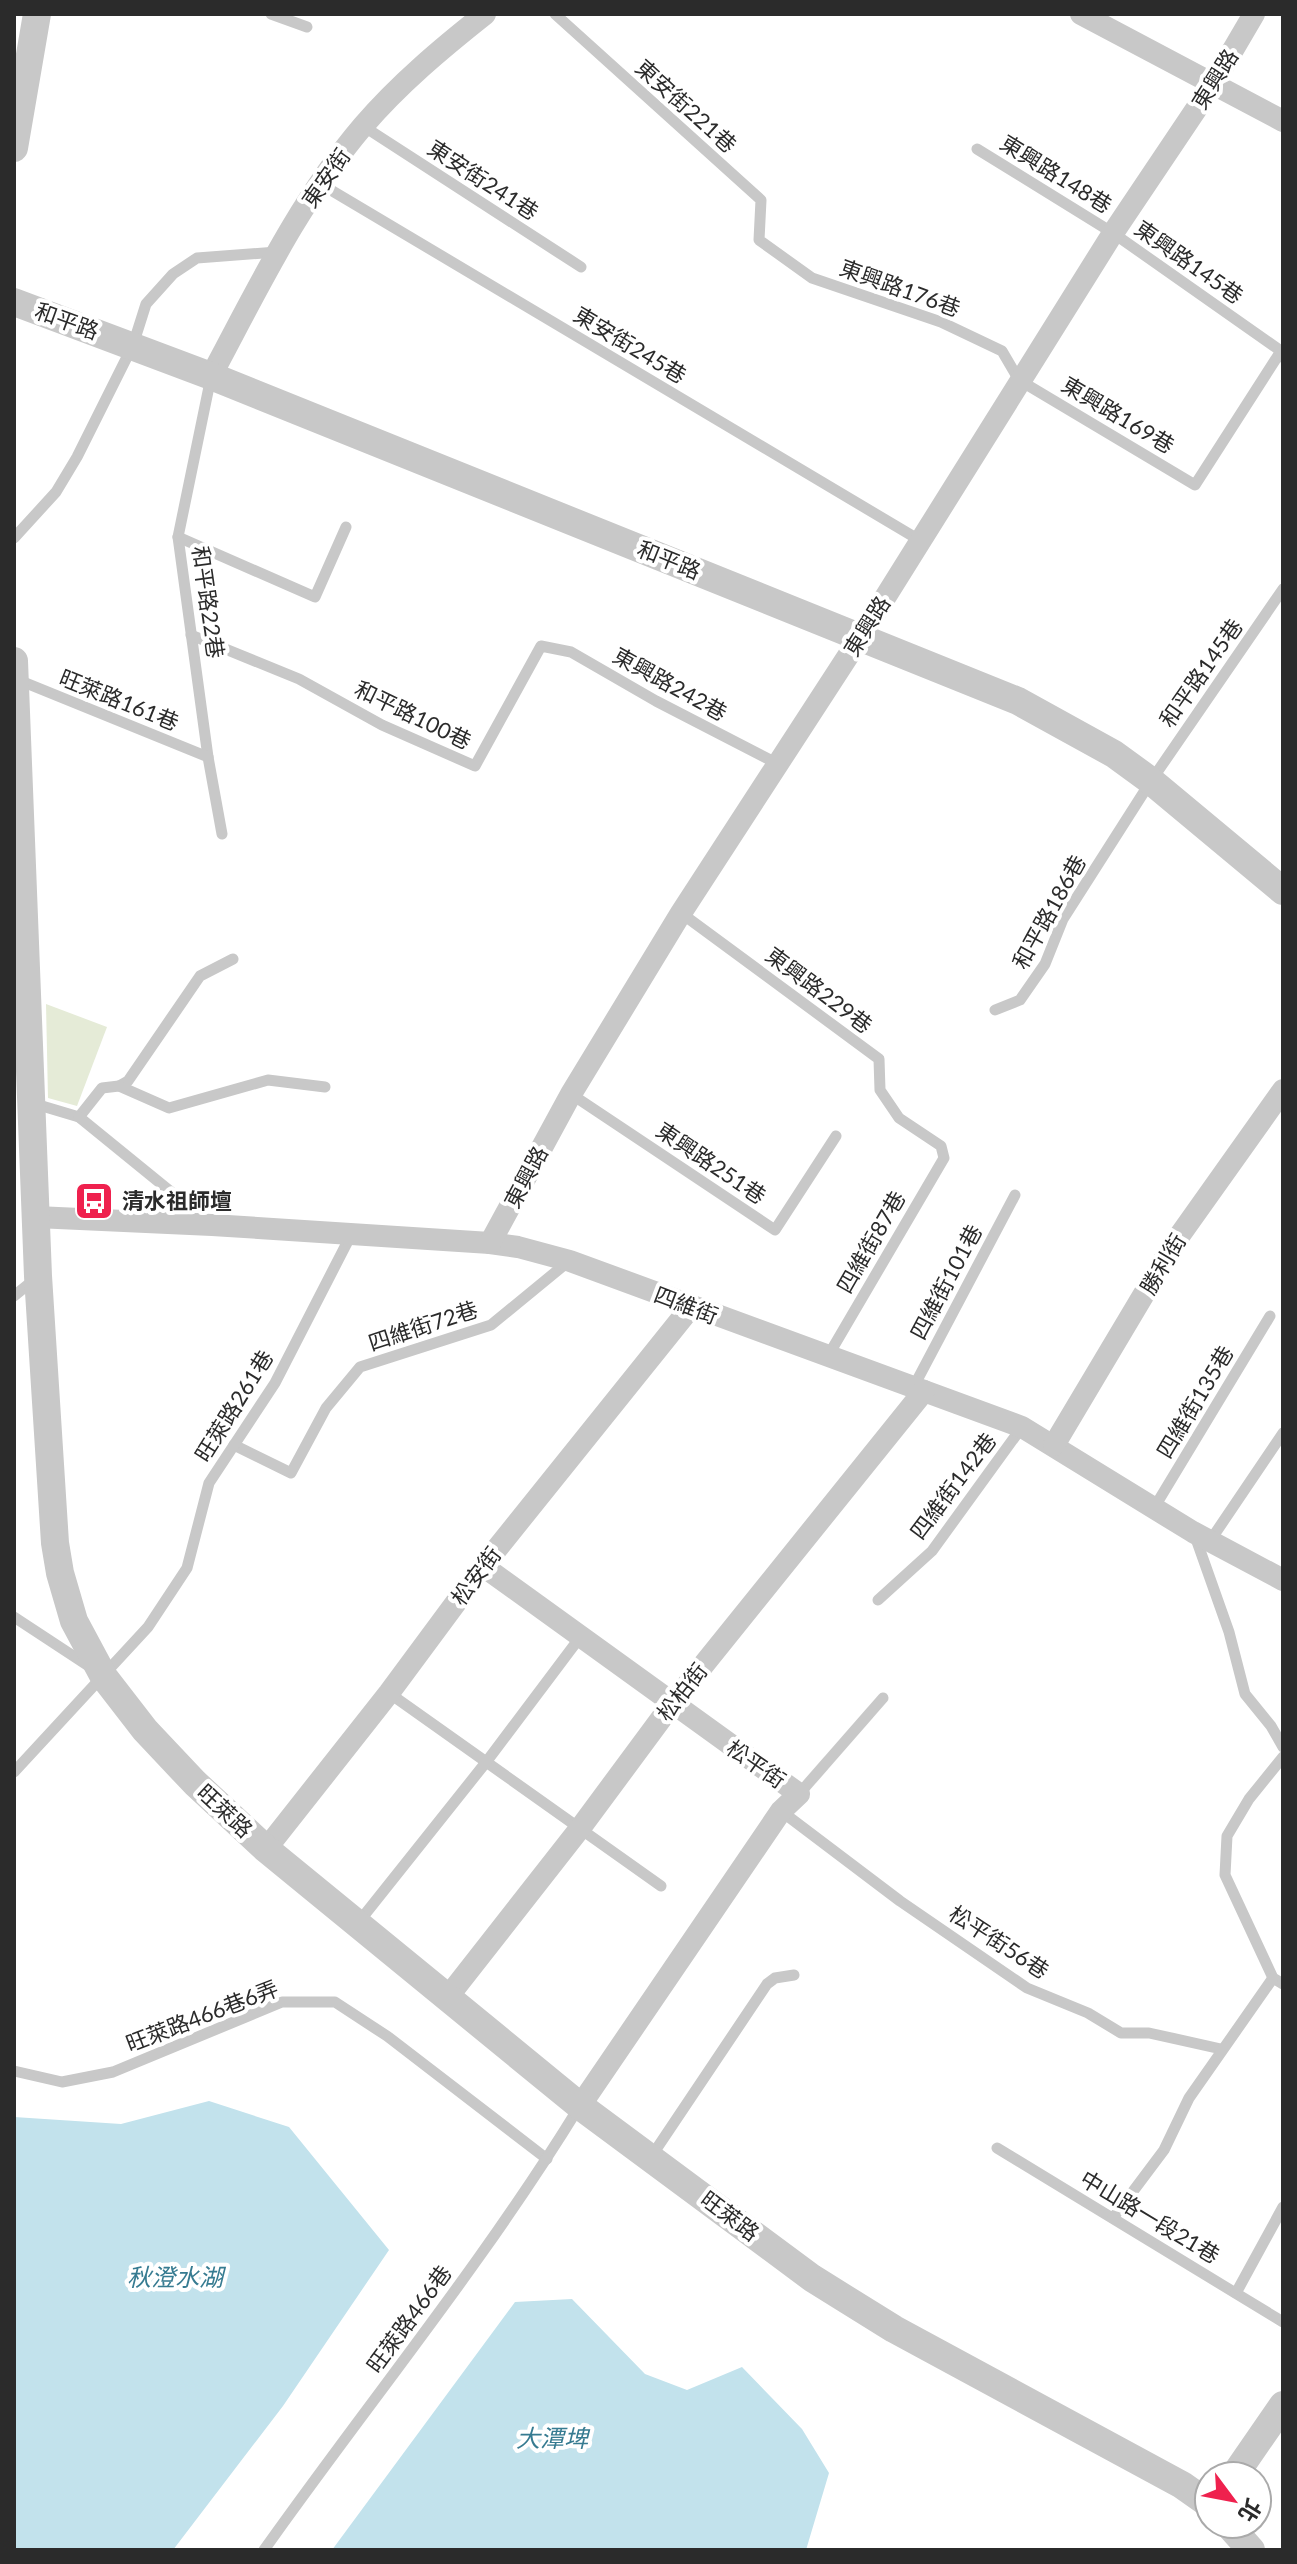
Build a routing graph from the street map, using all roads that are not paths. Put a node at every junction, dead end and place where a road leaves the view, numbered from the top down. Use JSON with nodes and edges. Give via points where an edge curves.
{"nodes":[{"id":1,"x":37,"y":14,"type":"edge"},
{"id":2,"x":271,"y":14,"type":"edge"},
{"id":3,"x":485,"y":14,"type":"edge"},
{"id":4,"x":555,"y":14,"type":"edge"},
{"id":5,"x":1081,"y":14,"type":"edge"},
{"id":6,"x":1254,"y":14,"type":"edge"},
{"id":7,"x":307,"y":27,"type":"dead end"},
{"id":8,"x":1213,"y":84,"type":"junction"},
{"id":9,"x":1283,"y":121,"type":"edge"},
{"id":10,"x":363,"y":126,"type":"junction"},
{"id":11,"x":14,"y":148,"type":"edge"},
{"id":12,"x":977,"y":149,"type":"dead end"},
{"id":13,"x":319,"y":183,"type":"junction"},
{"id":14,"x":1113,"y":233,"type":"junction"},
{"id":15,"x":759,"y":240,"type":"joint"},
{"id":16,"x":278,"y":252,"type":"junction"},
{"id":17,"x":581,"y":267,"type":"dead end"},
{"id":18,"x":14,"y":302,"type":"edge"},
{"id":19,"x":133,"y":345,"type":"junction"},
{"id":20,"x":1282,"y":356,"type":"edge"},
{"id":21,"x":211,"y":376,"type":"junction"},
{"id":22,"x":1019,"y":380,"type":"junction"},
{"id":23,"x":1195,"y":485,"type":"joint"},
{"id":24,"x":346,"y":527,"type":"dead end"},
{"id":25,"x":178,"y":537,"type":"junction"},
{"id":26,"x":14,"y":538,"type":"edge"},
{"id":27,"x":921,"y":541,"type":"junction"},
{"id":28,"x":1283,"y":589,"type":"edge"},
{"id":29,"x":191,"y":635,"type":"junction"},
{"id":30,"x":861,"y":636,"type":"junction"},
{"id":31,"x":541,"y":646,"type":"joint"},
{"id":32,"x":15,"y":670,"type":"edge"},
{"id":33,"x":208,"y":757,"type":"junction"},
{"id":34,"x":778,"y":764,"type":"junction"},
{"id":35,"x":1151,"y":781,"type":"junction"},
{"id":36,"x":222,"y":834,"type":"dead end"},
{"id":37,"x":1280,"y":881,"type":"edge"},
{"id":38,"x":681,"y":913,"type":"junction"},
{"id":39,"x":233,"y":959,"type":"dead end"},
{"id":40,"x":20,"y":978,"type":"edge"},
{"id":41,"x":995,"y":1010,"type":"dead end"},
{"id":42,"x":22,"y":1074,"type":"edge"},
{"id":43,"x":119,"y":1086,"type":"junction"},
{"id":44,"x":325,"y":1087,"type":"dead end"},
{"id":45,"x":1283,"y":1090,"type":"edge"},
{"id":46,"x":571,"y":1094,"type":"junction"},
{"id":47,"x":32,"y":1103,"type":"junction"},
{"id":48,"x":79,"y":1117,"type":"junction"},
{"id":49,"x":836,"y":1136,"type":"dead end"},
{"id":50,"x":941,"y":1146,"type":"joint"},
{"id":51,"x":1015,"y":1195,"type":"dead end"},
{"id":52,"x":36,"y":1217,"type":"junction"},
{"id":53,"x":212,"y":1225,"type":"junction"},
{"id":54,"x":351,"y":1235,"type":"junction"},
{"id":55,"x":490,"y":1243,"type":"junction"},
{"id":56,"x":570,"y":1261,"type":"junction"},
{"id":57,"x":38,"y":1276,"type":"junction"},
{"id":58,"x":14,"y":1296,"type":"edge"},
{"id":59,"x":691,"y":1307,"type":"junction"},
{"id":60,"x":1270,"y":1316,"type":"dead end"},
{"id":61,"x":828,"y":1357,"type":"junction"},
{"id":62,"x":918,"y":1390,"type":"junction"},
{"id":63,"x":1022,"y":1427,"type":"junction"},
{"id":64,"x":1283,"y":1433,"type":"edge"},
{"id":65,"x":234,"y":1445,"type":"junction"},
{"id":66,"x":1054,"y":1445,"type":"junction"},
{"id":67,"x":1154,"y":1508,"type":"junction"},
{"id":68,"x":1202,"y":1536,"type":"junction"},
{"id":69,"x":483,"y":1566,"type":"junction"},
{"id":70,"x":1283,"y":1580,"type":"edge"},
{"id":71,"x":878,"y":1600,"type":"dead end"},
{"id":72,"x":14,"y":1617,"type":"edge"},
{"id":73,"x":581,"y":1636,"type":"junction"},
{"id":74,"x":104,"y":1677,"type":"junction"},
{"id":75,"x":389,"y":1693,"type":"junction"},
{"id":76,"x":883,"y":1698,"type":"dead end"},
{"id":77,"x":672,"y":1704,"type":"junction"},
{"id":78,"x":1283,"y":1747,"type":"edge"},
{"id":79,"x":1283,"y":1757,"type":"edge"},
{"id":80,"x":487,"y":1761,"type":"junction"},
{"id":81,"x":14,"y":1772,"type":"edge"},
{"id":82,"x":799,"y":1794,"type":"junction"},
{"id":83,"x":781,"y":1811,"type":"junction"},
{"id":84,"x":581,"y":1827,"type":"junction"},
{"id":85,"x":266,"y":1849,"type":"junction"},
{"id":86,"x":661,"y":1886,"type":"dead end"},
{"id":87,"x":358,"y":1924,"type":"junction"},
{"id":88,"x":794,"y":1975,"type":"dead end"},
{"id":89,"x":1278,"y":1981,"type":"edge"},
{"id":90,"x":447,"y":1998,"type":"junction"},
{"id":91,"x":1221,"y":2049,"type":"junction"},
{"id":92,"x":14,"y":2071,"type":"edge"},
{"id":93,"x":580,"y":2106,"type":"junction"},
{"id":94,"x":997,"y":2148,"type":"dead end"},
{"id":95,"x":651,"y":2157,"type":"junction"},
{"id":96,"x":547,"y":2159,"type":"junction"},
{"id":97,"x":1283,"y":2207,"type":"edge"},
{"id":98,"x":1113,"y":2218,"type":"junction"},
{"id":99,"x":1236,"y":2293,"type":"junction"},
{"id":100,"x":1283,"y":2322,"type":"edge"},
{"id":101,"x":1283,"y":2405,"type":"edge"},
{"id":102,"x":1245,"y":2460,"type":"edge"},
{"id":103,"x":1193,"y":2493,"type":"edge"},
{"id":104,"x":264,"y":2550,"type":"edge"}],
"edges":[{"from":1,"to":11,"type":"street"},
{"from":2,"to":7,"type":"lane"},
{"from":3,"to":10,"type":"street","name":"東安街"},
{"from":4,"to":15,"type":"lane","name":"東安街221巷","via":[[761,200]]},
{"from":5,"to":8,"type":"street"},
{"from":6,"to":8,"type":"street","name":"東興路"},
{"from":8,"to":9,"type":"street"},
{"from":8,"to":14,"type":"street","name":"東興路"},
{"from":10,"to":13,"type":"street","name":"東安街"},
{"from":10,"to":17,"type":"lane","name":"東安街241巷"},
{"from":12,"to":14,"type":"lane","name":"東興路148巷"},
{"from":13,"to":16,"type":"street","name":"東安街"},
{"from":13,"to":27,"type":"lane","name":"東安街245巷"},
{"from":14,"to":20,"type":"lane","name":"東興路145巷"},
{"from":14,"to":22,"type":"street","name":"東興路"},
{"from":15,"to":22,"type":"lane","name":"東興路176巷","via":[[812,278],[941,322],[1002,351]]},
{"from":16,"to":19,"type":"lane","via":[[197,258],[173,274],[146,304]]},
{"from":16,"to":21,"type":"street","name":"東安街"},
{"from":18,"to":19,"type":"street","name":"和平路"},
{"from":19,"to":21,"type":"street","name":"和平路"},
{"from":19,"to":26,"type":"lane","via":[[56,492]]},
{"from":20,"to":23,"type":"lane","name":"東興路145巷"},
{"from":21,"to":25,"type":"lane","name":"和平路22巷"},
{"from":21,"to":30,"type":"street","name":"和平路"},
{"from":22,"to":23,"type":"lane","name":"東興路169巷"},
{"from":22,"to":27,"type":"street","name":"東興路"},
{"from":24,"to":25,"type":"lane","via":[[315,597]]},
{"from":25,"to":29,"type":"lane","name":"和平路22巷"},
{"from":27,"to":30,"type":"street","name":"東興路"},
{"from":28,"to":35,"type":"lane","name":"和平路145巷"},
{"from":29,"to":31,"type":"lane","name":"和平路100巷","via":[[299,679],[382,725],[475,766]]},
{"from":29,"to":33,"type":"lane","name":"和平路22巷"},
{"from":30,"to":34,"type":"street","name":"東興路"},
{"from":30,"to":35,"type":"street","name":"和平路","via":[[1018,701],[1114,754]]},
{"from":31,"to":34,"type":"lane","name":"東興路242巷","via":[[571,652]]},
{"from":32,"to":33,"type":"lane","name":"旺萊路161巷"},
{"from":32,"to":40,"type":"street","name":"旺萊路"},
{"from":33,"to":36,"type":"lane","name":"和平路22巷"},
{"from":34,"to":38,"type":"street","name":"東興路"},
{"from":35,"to":37,"type":"street","name":"和平路"},
{"from":35,"to":41,"type":"lane","name":"和平路186巷","via":[[1063,919],[1045,964],[1020,1000]]},
{"from":38,"to":46,"type":"street","name":"東興路"},
{"from":38,"to":50,"type":"lane","name":"東興路229巷","via":[[879,1059],[880,1090],[899,1118]]},
{"from":39,"to":43,"type":"lane","via":[[200,976],[128,1081]]},
{"from":40,"to":42,"type":"street","name":"旺萊路"},
{"from":42,"to":47,"type":"street","name":"旺萊路"},
{"from":43,"to":44,"type":"lane","via":[[169,1108],[268,1080]]},
{"from":43,"to":48,"type":"lane","via":[[102,1088]]},
{"from":45,"to":66,"type":"street","name":"勝利街","via":[[1175,1242]]},
{"from":46,"to":49,"type":"lane","name":"東興路251巷","via":[[775,1230]]},
{"from":46,"to":55,"type":"street","name":"東興路"},
{"from":47,"to":48,"type":"lane"},
{"from":47,"to":52,"type":"street","name":"旺萊路"},
{"from":48,"to":53,"type":"lane"},
{"from":50,"to":61,"type":"lane","name":"四維街87巷","via":[[944,1158]]},
{"from":51,"to":62,"type":"lane","name":"四維街101巷"},
{"from":52,"to":53,"type":"street","name":"四維街"},
{"from":52,"to":57,"type":"street","name":"旺萊路"},
{"from":53,"to":54,"type":"street","name":"四維街"},
{"from":54,"to":55,"type":"street","name":"四維街"},
{"from":54,"to":65,"type":"lane","name":"旺萊路261巷","via":[[275,1383]]},
{"from":55,"to":56,"type":"street","name":"四維街"},
{"from":56,"to":59,"type":"street","name":"四維街"},
{"from":56,"to":65,"type":"lane","name":"四維街72巷","via":[[491,1325],[360,1367],[326,1408],[291,1473]]},
{"from":57,"to":58,"type":"lane"},
{"from":57,"to":74,"type":"street","name":"旺萊路","via":[[55,1543],[74,1621]]},
{"from":59,"to":61,"type":"street","name":"四維街"},
{"from":59,"to":69,"type":"street","name":"松安街"},
{"from":60,"to":67,"type":"lane","name":"四維街135巷"},
{"from":61,"to":62,"type":"street","name":"四維街"},
{"from":62,"to":63,"type":"street","name":"四維街"},
{"from":62,"to":77,"type":"street","name":"松柏街"},
{"from":63,"to":66,"type":"street","name":"四維街"},
{"from":63,"to":71,"type":"lane","name":"四維街142巷","via":[[932,1551]]},
{"from":64,"to":68,"type":"lane"},
{"from":65,"to":74,"type":"lane","name":"旺萊路261巷","via":[[209,1483],[187,1568],[148,1627]]},
{"from":66,"to":67,"type":"street","name":"四維街"},
{"from":67,"to":68,"type":"street","name":"四維街"},
{"from":68,"to":70,"type":"street","name":"四維街"},
{"from":68,"to":78,"type":"lane","via":[[1245,1694]]},
{"from":69,"to":73,"type":"street","name":"松平街"},
{"from":69,"to":75,"type":"street","name":"松安街"},
{"from":72,"to":74,"type":"lane"},
{"from":73,"to":77,"type":"street","name":"松平街"},
{"from":73,"to":80,"type":"lane"},
{"from":74,"to":81,"type":"lane","name":"旺萊路261巷"},
{"from":74,"to":85,"type":"street","name":"旺萊路","via":[[145,1730]]},
{"from":75,"to":80,"type":"lane"},
{"from":75,"to":85,"type":"street","name":"松安街"},
{"from":76,"to":82,"type":"lane"},
{"from":77,"to":82,"type":"street","name":"松平街"},
{"from":77,"to":84,"type":"street","name":"松柏街"},
{"from":79,"to":89,"type":"lane","via":[[1227,1836],[1225,1875]]},
{"from":80,"to":84,"type":"lane"},
{"from":80,"to":87,"type":"lane"},
{"from":82,"to":83,"type":"street","name":"松平街"},
{"from":83,"to":91,"type":"lane","name":"松平街56巷","via":[[1027,1988],[1121,2033],[1149,2033]]},
{"from":83,"to":93,"type":"street","name":"松平街"},
{"from":84,"to":86,"type":"lane"},
{"from":84,"to":90,"type":"street","name":"松柏街"},
{"from":85,"to":87,"type":"street","name":"旺萊路"},
{"from":87,"to":90,"type":"street","name":"旺萊路"},
{"from":88,"to":95,"type":"lane","via":[[767,1984]]},
{"from":89,"to":91,"type":"lane"},
{"from":90,"to":93,"type":"street","name":"旺萊路"},
{"from":91,"to":98,"type":"lane","via":[[1164,2150]]},
{"from":92,"to":96,"type":"lane","name":"旺萊路466巷6弄","via":[[62,2082],[113,2072],[282,2002],[335,2002]]},
{"from":93,"to":95,"type":"street","name":"旺萊路"},
{"from":93,"to":96,"type":"lane","name":"旺萊路466巷"},
{"from":94,"to":98,"type":"lane","name":"中山路一段21巷"},
{"from":95,"to":103,"type":"street","name":"旺萊路","via":[[812,2278],[894,2329]]},
{"from":96,"to":104,"type":"lane","name":"旺萊路466巷"},
{"from":97,"to":99,"type":"lane"},
{"from":98,"to":99,"type":"lane","name":"中山路一段21巷"},
{"from":99,"to":100,"type":"lane","name":"中山路一段21巷"},
{"from":101,"to":102,"type":"street"}]}
